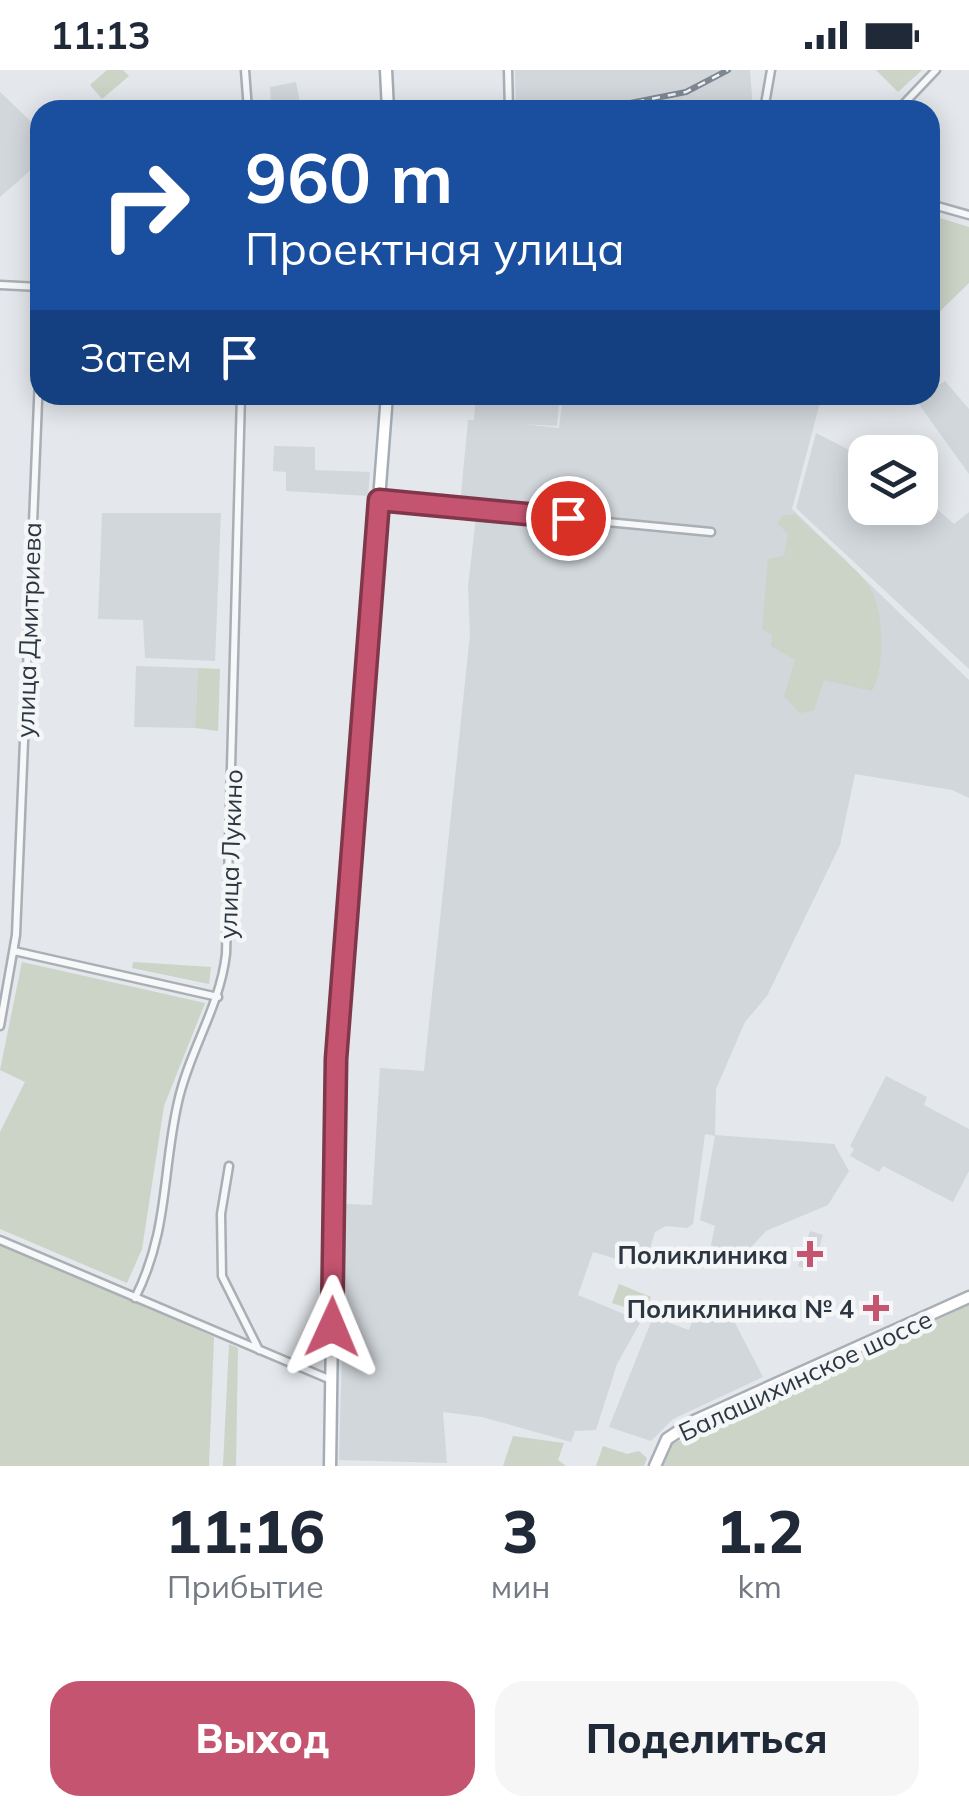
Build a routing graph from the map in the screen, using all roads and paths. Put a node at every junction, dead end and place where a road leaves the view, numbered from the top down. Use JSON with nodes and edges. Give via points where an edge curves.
{"nodes":[{"id":1,"x":245,"y":70,"type":"edge"},
{"id":2,"x":386,"y":70,"type":"edge"},
{"id":3,"x":508,"y":70,"type":"edge"},
{"id":4,"x":771,"y":70,"type":"edge"},
{"id":5,"x":936,"y":70,"type":"edge"},
{"id":6,"x":247,"y":100,"type":"edge"},
{"id":7,"x":388,"y":100,"type":"edge"},
{"id":8,"x":509,"y":100,"type":"edge"},
{"id":9,"x":766,"y":100,"type":"edge"},
{"id":10,"x":908,"y":100,"type":"edge"},
{"id":11,"x":940,"y":207,"type":"edge"},
{"id":12,"x":969,"y":215,"type":"edge"},
{"id":13,"x":0,"y":285,"type":"edge"},
{"id":14,"x":30,"y":286,"type":"edge"},
{"id":15,"x":38,"y":405,"type":"edge"},
{"id":16,"x":241,"y":405,"type":"edge"},
{"id":17,"x":385,"y":405,"type":"edge"},
{"id":18,"x":379,"y":500,"type":"junction"},
{"id":19,"x":711,"y":532,"type":"dead end"},
{"id":20,"x":14,"y":951,"type":"junction"},
{"id":21,"x":218,"y":997,"type":"junction"},
{"id":22,"x":0,"y":1026,"type":"edge"},
{"id":23,"x":229,"y":1166,"type":"dead end"},
{"id":24,"x":0,"y":1240,"type":"edge"},
{"id":25,"x":969,"y":1296,"type":"edge"},
{"id":26,"x":136,"y":1298,"type":"junction"},
{"id":27,"x":260,"y":1352,"type":"junction"},
{"id":28,"x":332,"y":1380,"type":"junction"},
{"id":29,"x":330,"y":1466,"type":"edge"},
{"id":30,"x":654,"y":1466,"type":"edge"}],
"edges":[{"from":1,"to":6,"type":"street"},
{"from":2,"to":7,"type":"main road"},
{"from":3,"to":8,"type":"street"},
{"from":4,"to":9,"type":"street"},
{"from":5,"to":10,"type":"street"},
{"from":11,"to":12,"type":"street"},
{"from":13,"to":14,"type":"street"},
{"from":15,"to":20,"type":"street","name":"улица Дмитриева"},
{"from":16,"to":21,"type":"street","name":"улица Лукино","via":[[228,917]]},
{"from":17,"to":18,"type":"main road"},
{"from":18,"to":19,"type":"street"},
{"from":18,"to":28,"type":"main road","via":[[336,1059]]},
{"from":20,"to":21,"type":"street"},
{"from":20,"to":22,"type":"street","name":"улица Дмитриева"},
{"from":21,"to":26,"type":"street","name":"улица Лукино","via":[[178,1102],[163,1224]]},
{"from":23,"to":27,"type":"street","via":[[222,1276]]},
{"from":24,"to":26,"type":"street"},
{"from":25,"to":30,"type":"main road","name":"Балашихинское шоссе","via":[[694,1421],[667,1439]]},
{"from":26,"to":27,"type":"street"},
{"from":27,"to":28,"type":"street"},
{"from":28,"to":29,"type":"main road"}]}
